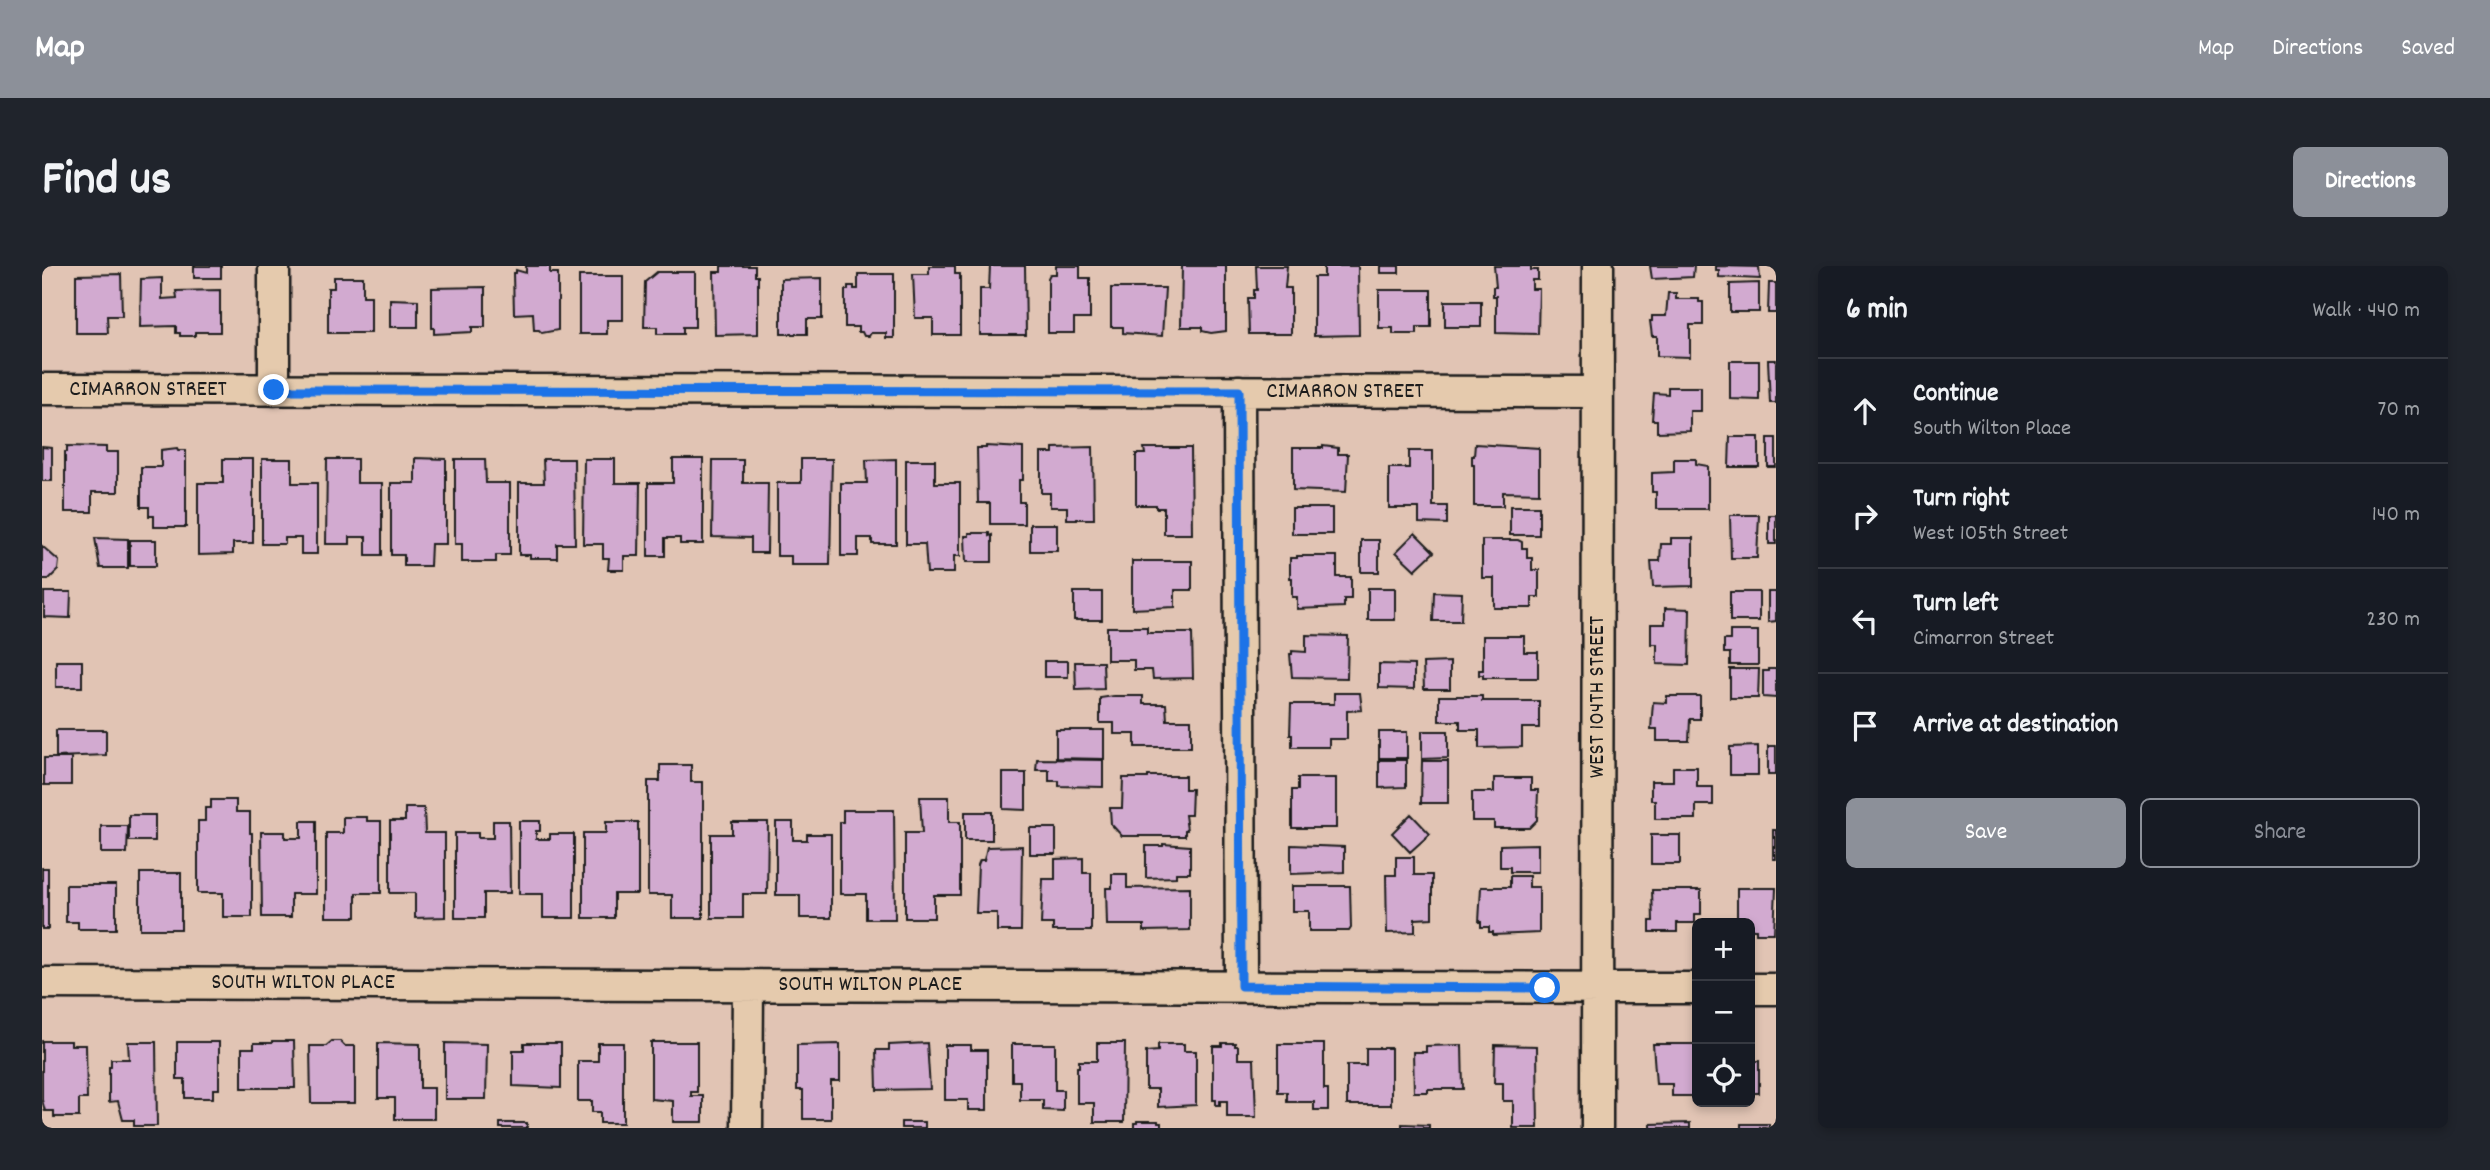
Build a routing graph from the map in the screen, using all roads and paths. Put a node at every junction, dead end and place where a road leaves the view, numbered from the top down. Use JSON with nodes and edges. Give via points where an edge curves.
{"nodes":[{"id":1,"x":274,"y":266,"type":"edge"},
{"id":2,"x":1598,"y":266,"type":"edge"},
{"id":3,"x":42,"y":389,"type":"edge"},
{"id":4,"x":274,"y":390,"type":"junction"},
{"id":5,"x":1239,"y":391,"type":"junction"},
{"id":6,"x":1598,"y":392,"type":"junction"},
{"id":7,"x":42,"y":983,"type":"edge"},
{"id":8,"x":748,"y":985,"type":"junction"},
{"id":9,"x":1241,"y":986,"type":"junction"},
{"id":10,"x":1599,"y":988,"type":"junction"},
{"id":11,"x":1692,"y":988,"type":"edge"},
{"id":12,"x":1755,"y":989,"type":"edge"},
{"id":13,"x":1776,"y":989,"type":"edge"},
{"id":14,"x":747,"y":1128,"type":"edge"},
{"id":15,"x":1597,"y":1128,"type":"edge"}],
"edges":[{"from":1,"to":4,"type":"street"},
{"from":2,"to":6,"type":"street","name":"WEST 104TH STREET"},
{"from":3,"to":4,"type":"street","name":"CIMARRON STREET"},
{"from":4,"to":5,"type":"street","name":"CIMARRON STREET"},
{"from":5,"to":6,"type":"street","name":"CIMARRON STREET"},
{"from":5,"to":9,"type":"street"},
{"from":6,"to":10,"type":"street","name":"WEST 104TH STREET"},
{"from":7,"to":8,"type":"street","name":"SOUTH WILTON PLACE"},
{"from":8,"to":9,"type":"street","name":"SOUTH WILTON PLACE"},
{"from":8,"to":14,"type":"street"},
{"from":9,"to":10,"type":"street","name":"SOUTH WILTON PLACE"},
{"from":10,"to":11,"type":"street","name":"SOUTH WILTON PLACE"},
{"from":10,"to":15,"type":"street","name":"WEST 104TH STREET"},
{"from":12,"to":13,"type":"street"}]}
